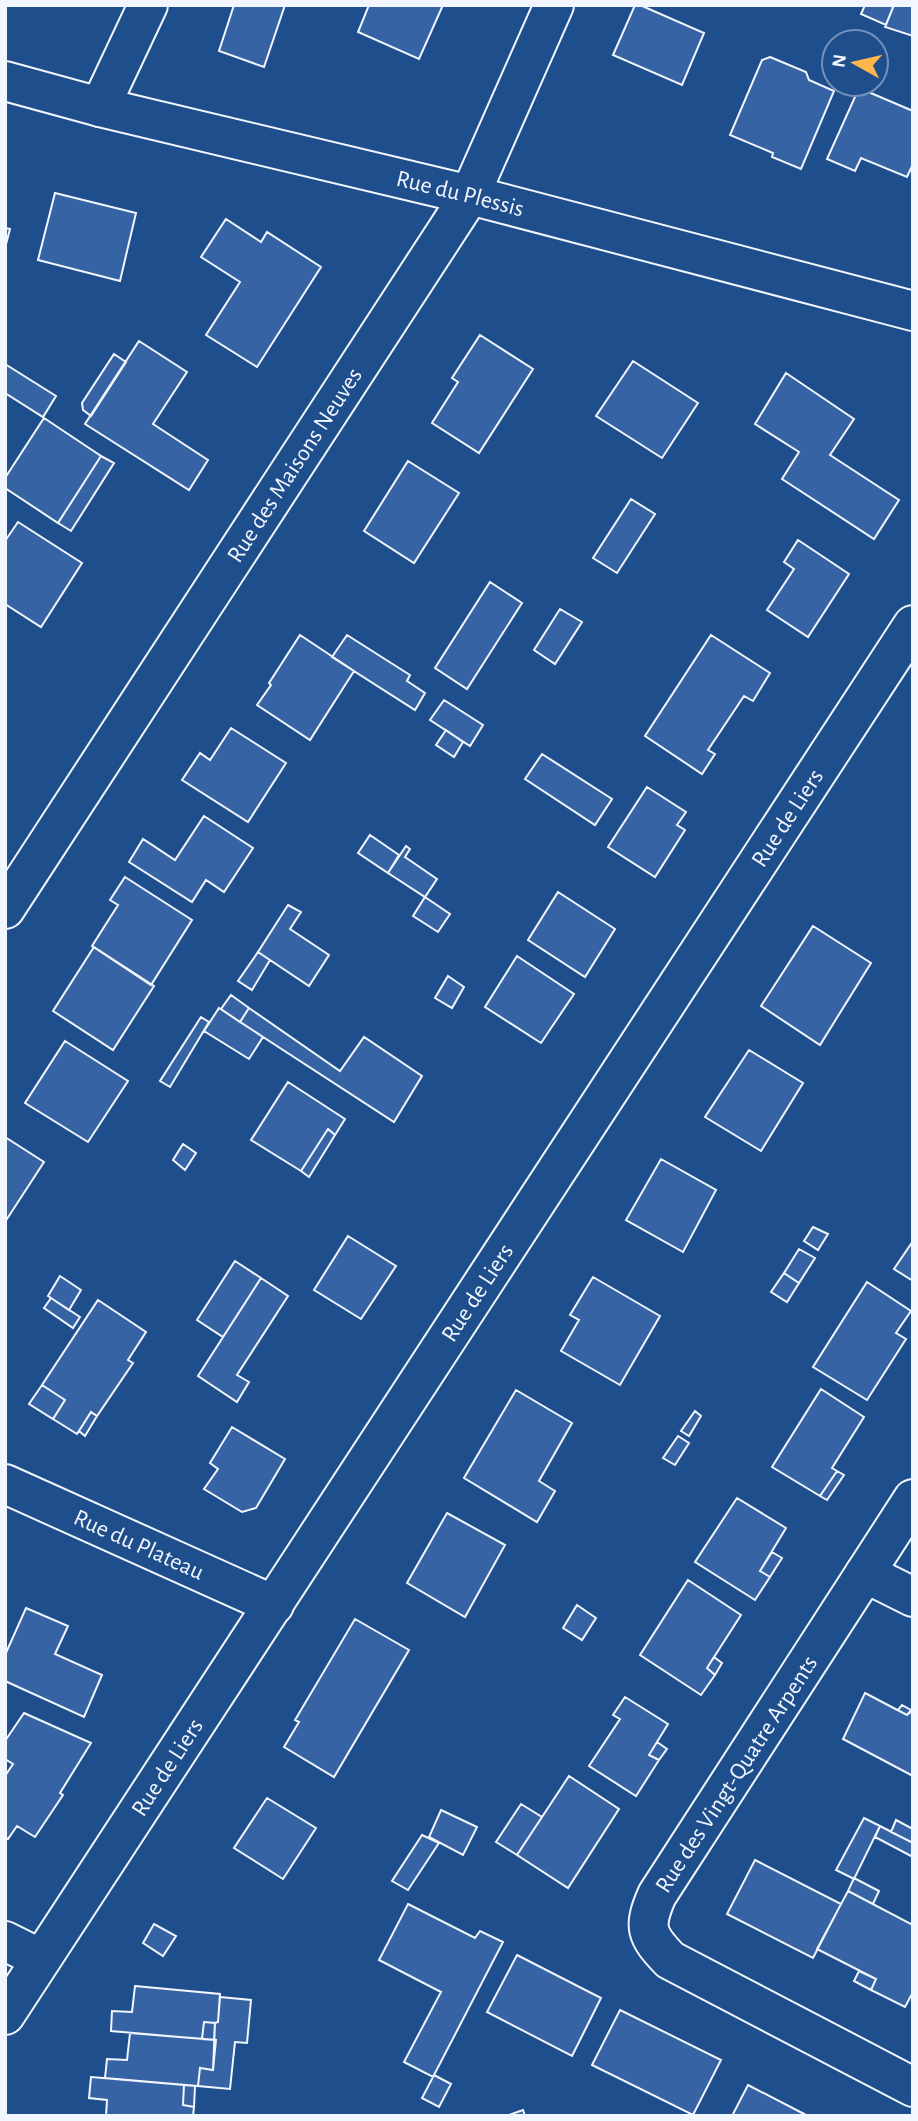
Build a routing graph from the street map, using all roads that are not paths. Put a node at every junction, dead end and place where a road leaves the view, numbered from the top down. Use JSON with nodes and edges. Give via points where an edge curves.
{"nodes":[{"id":1,"x":148,"y":5,"type":"edge"},
{"id":2,"x":554,"y":5,"type":"edge"},
{"id":3,"x":5,"y":81,"type":"edge"},
{"id":4,"x":100,"y":107,"type":"junction"},
{"id":5,"x":470,"y":195,"type":"junction"},
{"id":6,"x":913,"y":311,"type":"edge"},
{"id":7,"x":913,"y":625,"type":"edge"},
{"id":8,"x":5,"y":909,"type":"edge"},
{"id":9,"x":5,"y":1484,"type":"edge"},
{"id":10,"x":913,"y":1499,"type":"edge"},
{"id":11,"x":865,"y":1573,"type":"junction"},
{"id":12,"x":913,"y":1597,"type":"edge"},
{"id":13,"x":274,"y":1605,"type":"junction"},
{"id":14,"x":5,"y":1941,"type":"edge"},
{"id":15,"x":41,"y":1959,"type":"junction"},
{"id":16,"x":5,"y":2015,"type":"edge"},
{"id":17,"x":913,"y":2087,"type":"edge"}],
"edges":[{"from":1,"to":4,"type":"street"},
{"from":2,"to":5,"type":"street","name":"Rue des Maisons Neuves"},
{"from":3,"to":4,"type":"street","name":"Rue du Plessis"},
{"from":4,"to":5,"type":"street","name":"Rue du Plessis"},
{"from":5,"to":6,"type":"street","name":"Rue du Plessis"},
{"from":5,"to":8,"type":"street","name":"Rue des Maisons Neuves"},
{"from":7,"to":13,"type":"street","name":"Rue de Liers"},
{"from":9,"to":13,"type":"street","name":"Rue du Plateau"},
{"from":10,"to":11,"type":"street","name":"Rue des Vingt-Quatre Arpents"},
{"from":11,"to":12,"type":"street"},
{"from":11,"to":17,"type":"street","name":"Rue des Vingt-Quatre Arpents","via":[[657,1895],[648,1916],[651,1940],[670,1960]]},
{"from":13,"to":15,"type":"street","name":"Rue de Liers"},
{"from":14,"to":15,"type":"street"},
{"from":15,"to":16,"type":"street","name":"Rue de Liers"}]}
